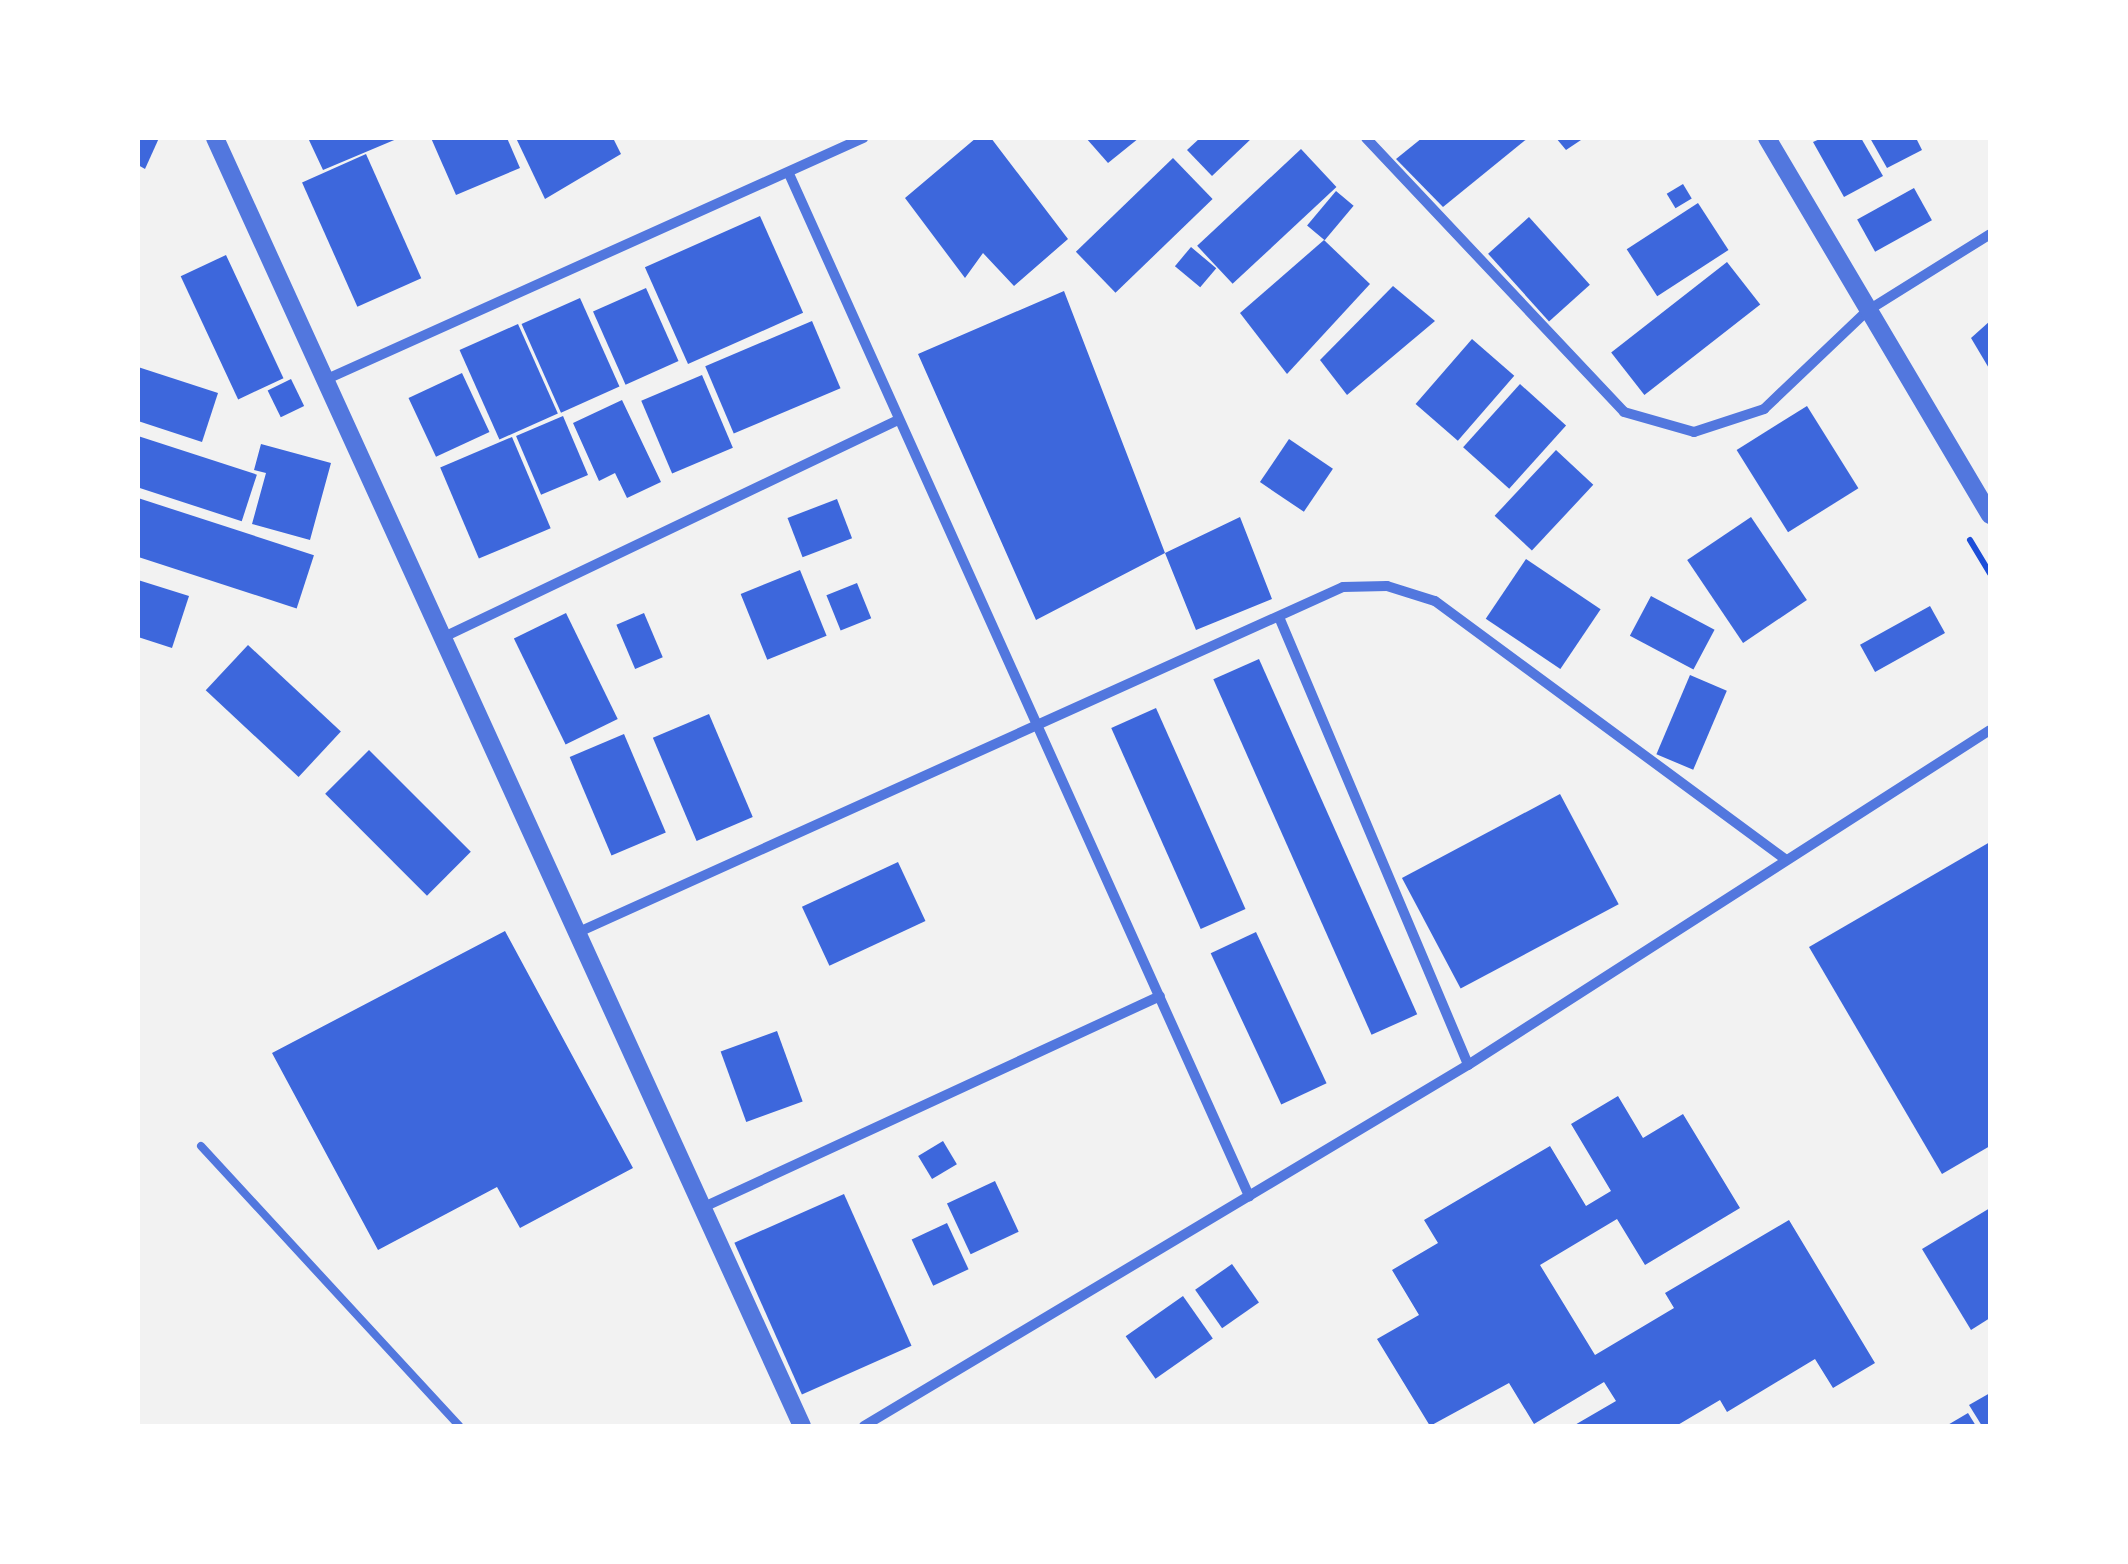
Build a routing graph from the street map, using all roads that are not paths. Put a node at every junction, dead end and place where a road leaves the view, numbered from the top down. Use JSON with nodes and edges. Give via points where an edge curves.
{"nodes":[{"id":1,"x":215,"y":138,"type":"edge"},
{"id":2,"x":863,"y":138,"type":"edge"},
{"id":3,"x":1366,"y":138,"type":"edge"},
{"id":4,"x":1768,"y":138,"type":"edge"},
{"id":5,"x":790,"y":176,"type":"junction"},
{"id":6,"x":1990,"y":234,"type":"edge"},
{"id":7,"x":1866,"y":310,"type":"junction"},
{"id":8,"x":327,"y":379,"type":"junction"},
{"id":9,"x":898,"y":420,"type":"junction"},
{"id":10,"x":1990,"y":514,"type":"edge"},
{"id":11,"x":1279,"y":617,"type":"junction"},
{"id":12,"x":446,"y":636,"type":"junction"},
{"id":13,"x":1038,"y":724,"type":"junction"},
{"id":14,"x":1990,"y":730,"type":"edge"},
{"id":15,"x":1786,"y":860,"type":"junction"},
{"id":16,"x":581,"y":930,"type":"junction"},
{"id":17,"x":1160,"y":996,"type":"junction"},
{"id":18,"x":1468,"y":1065,"type":"junction"},
{"id":19,"x":201,"y":1146,"type":"dead end"},
{"id":20,"x":1249,"y":1196,"type":"junction"},
{"id":21,"x":706,"y":1206,"type":"junction"},
{"id":22,"x":459,"y":1426,"type":"edge"},
{"id":23,"x":802,"y":1426,"type":"edge"},
{"id":24,"x":864,"y":1426,"type":"edge"}],
"edges":[{"from":1,"to":8,"type":"street"},
{"from":2,"to":5,"type":"street"},
{"from":3,"to":7,"type":"street","via":[[1624,412],[1694,432],[1764,410]]},
{"from":4,"to":7,"type":"street"},
{"from":5,"to":8,"type":"street"},
{"from":5,"to":9,"type":"street"},
{"from":6,"to":7,"type":"street"},
{"from":7,"to":10,"type":"street"},
{"from":8,"to":12,"type":"street"},
{"from":9,"to":12,"type":"street"},
{"from":9,"to":13,"type":"street"},
{"from":11,"to":13,"type":"street"},
{"from":11,"to":15,"type":"street","via":[[1344,587],[1387,586],[1434,601]]},
{"from":11,"to":18,"type":"street"},
{"from":12,"to":16,"type":"street"},
{"from":13,"to":16,"type":"street"},
{"from":13,"to":17,"type":"street"},
{"from":14,"to":15,"type":"street"},
{"from":15,"to":18,"type":"street"},
{"from":16,"to":21,"type":"street"},
{"from":17,"to":20,"type":"street"},
{"from":17,"to":21,"type":"street"},
{"from":18,"to":20,"type":"street"},
{"from":19,"to":22,"type":"lane"},
{"from":20,"to":24,"type":"street"},
{"from":21,"to":23,"type":"street"}]}
